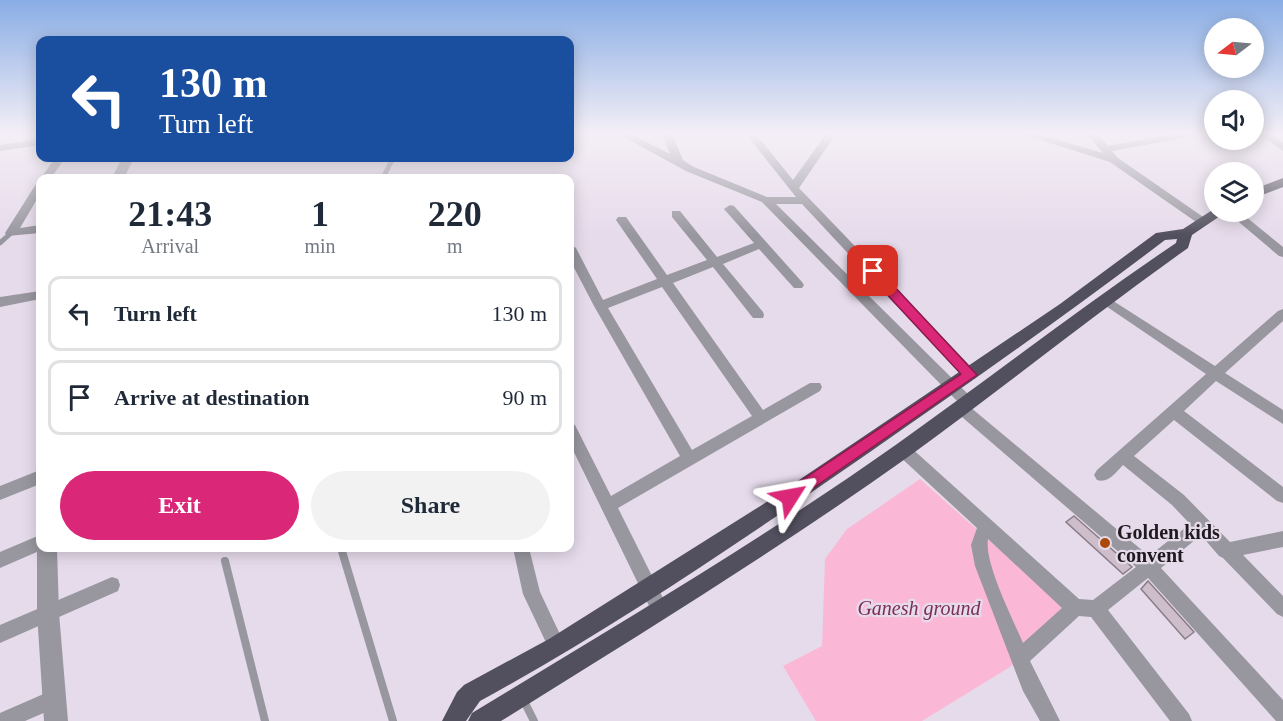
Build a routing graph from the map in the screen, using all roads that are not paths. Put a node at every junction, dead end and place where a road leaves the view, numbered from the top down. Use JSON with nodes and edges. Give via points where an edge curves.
{"nodes":[{"id":1,"x":692,"y":168,"type":"edge"},
{"id":2,"x":777,"y":168,"type":"edge"},
{"id":3,"x":807,"y":168,"type":"edge"},
{"id":4,"x":1125,"y":168,"type":"edge"},
{"id":5,"x":1283,"y":182,"type":"edge"},
{"id":6,"x":793,"y":188,"type":"junction"},
{"id":7,"x":1264,"y":190,"type":"edge"},
{"id":8,"x":36,"y":192,"type":"edge"},
{"id":9,"x":766,"y":200,"type":"junction"},
{"id":10,"x":807,"y":201,"type":"junction"},
{"id":11,"x":730,"y":209,"type":"dead end"},
{"id":12,"x":676,"y":214,"type":"dead end"},
{"id":13,"x":622,"y":220,"type":"dead end"},
{"id":14,"x":1203,"y":221,"type":"joint"},
{"id":15,"x":1245,"y":222,"type":"edge"},
{"id":16,"x":36,"y":230,"type":"edge"},
{"id":17,"x":11,"y":233,"type":"junction"},
{"id":18,"x":1186,"y":233,"type":"junction"},
{"id":19,"x":0,"y":243,"type":"edge"},
{"id":20,"x":762,"y":244,"type":"junction"},
{"id":21,"x":1283,"y":253,"type":"edge"},
{"id":22,"x":574,"y":256,"type":"edge"},
{"id":23,"x":713,"y":262,"type":"junction"},
{"id":24,"x":664,"y":281,"type":"junction"},
{"id":25,"x":798,"y":285,"type":"dead end"},
{"id":26,"x":36,"y":296,"type":"edge"},
{"id":27,"x":1102,"y":300,"type":"junction"},
{"id":28,"x":0,"y":302,"type":"edge"},
{"id":29,"x":600,"y":306,"type":"junction"},
{"id":30,"x":1283,"y":314,"type":"edge"},
{"id":31,"x":758,"y":315,"type":"dead end"},
{"id":32,"x":1218,"y":373,"type":"junction"},
{"id":33,"x":970,"y":375,"type":"junction"},
{"id":34,"x":815,"y":387,"type":"dead end"},
{"id":35,"x":952,"y":387,"type":"junction"},
{"id":36,"x":964,"y":405,"type":"junction"},
{"id":37,"x":1173,"y":411,"type":"junction"},
{"id":38,"x":761,"y":418,"type":"junction"},
{"id":39,"x":1283,"y":418,"type":"edge"},
{"id":40,"x":574,"y":437,"type":"edge"},
{"id":41,"x":903,"y":450,"type":"junction"},
{"id":42,"x":1123,"y":456,"type":"junction"},
{"id":43,"x":690,"y":459,"type":"junction"},
{"id":44,"x":1102,"y":474,"type":"dead end"},
{"id":45,"x":36,"y":479,"type":"edge"},
{"id":46,"x":0,"y":493,"type":"edge"},
{"id":47,"x":1283,"y":496,"type":"edge"},
{"id":48,"x":607,"y":506,"type":"junction"},
{"id":49,"x":1201,"y":525,"type":"junction"},
{"id":50,"x":987,"y":527,"type":"junction"},
{"id":51,"x":1283,"y":539,"type":"edge"},
{"id":52,"x":36,"y":545,"type":"edge"},
{"id":53,"x":1225,"y":551,"type":"junction"},
{"id":54,"x":47,"y":552,"type":"edge"},
{"id":55,"x":342,"y":552,"type":"edge"},
{"id":56,"x":522,"y":552,"type":"edge"},
{"id":57,"x":0,"y":560,"type":"edge"},
{"id":58,"x":225,"y":561,"type":"dead end"},
{"id":59,"x":1150,"y":568,"type":"junction"},
{"id":60,"x":112,"y":585,"type":"dead end"},
{"id":61,"x":649,"y":589,"type":"junction"},
{"id":62,"x":1076,"y":607,"type":"junction"},
{"id":63,"x":1283,"y":608,"type":"edge"},
{"id":64,"x":1096,"y":609,"type":"junction"},
{"id":65,"x":660,"y":610,"type":"junction"},
{"id":66,"x":48,"y":613,"type":"junction"},
{"id":67,"x":0,"y":634,"type":"edge"},
{"id":68,"x":557,"y":647,"type":"junction"},
{"id":69,"x":1020,"y":658,"type":"junction"},
{"id":70,"x":521,"y":695,"type":"junction"},
{"id":71,"x":55,"y":698,"type":"junction"},
{"id":72,"x":1283,"y":714,"type":"edge"},
{"id":73,"x":3,"y":721,"type":"edge"},
{"id":74,"x":56,"y":721,"type":"edge"},
{"id":75,"x":265,"y":721,"type":"edge"},
{"id":76,"x":393,"y":721,"type":"edge"},
{"id":77,"x":455,"y":721,"type":"edge"},
{"id":78,"x":480,"y":721,"type":"edge"},
{"id":79,"x":534,"y":721,"type":"edge"},
{"id":80,"x":1050,"y":721,"type":"edge"},
{"id":81,"x":1182,"y":721,"type":"edge"}],
"edges":[{"from":1,"to":9,"type":"street"},
{"from":2,"to":6,"type":"street"},
{"from":3,"to":6,"type":"street"},
{"from":4,"to":14,"type":"street"},
{"from":5,"to":7,"type":"highway"},
{"from":6,"to":10,"type":"street"},
{"from":8,"to":17,"type":"street"},
{"from":9,"to":10,"type":"street"},
{"from":9,"to":35,"type":"street"},
{"from":10,"to":33,"type":"street"},
{"from":11,"to":20,"type":"street"},
{"from":12,"to":23,"type":"street"},
{"from":13,"to":24,"type":"street"},
{"from":14,"to":18,"type":"highway"},
{"from":15,"to":21,"type":"street"},
{"from":16,"to":17,"type":"street"},
{"from":17,"to":19,"type":"lane"},
{"from":18,"to":27,"type":"highway","via":[[1183,245]]},
{"from":18,"to":33,"type":"highway","via":[[1161,236]]},
{"from":20,"to":23,"type":"street"},
{"from":20,"to":25,"type":"street"},
{"from":22,"to":29,"type":"street"},
{"from":23,"to":24,"type":"street"},
{"from":23,"to":31,"type":"street"},
{"from":24,"to":29,"type":"street"},
{"from":24,"to":38,"type":"street"},
{"from":26,"to":28,"type":"street"},
{"from":27,"to":32,"type":"street"},
{"from":27,"to":36,"type":"highway"},
{"from":29,"to":43,"type":"street"},
{"from":30,"to":32,"type":"street"},
{"from":32,"to":37,"type":"street"},
{"from":32,"to":39,"type":"street"},
{"from":33,"to":35,"type":"highway"},
{"from":34,"to":38,"type":"street"},
{"from":35,"to":36,"type":"street"},
{"from":35,"to":61,"type":"highway"},
{"from":36,"to":41,"type":"highway"},
{"from":36,"to":59,"type":"street"},
{"from":37,"to":42,"type":"street"},
{"from":37,"to":47,"type":"street"},
{"from":38,"to":43,"type":"street"},
{"from":40,"to":48,"type":"street"},
{"from":41,"to":50,"type":"street"},
{"from":41,"to":65,"type":"highway","via":[[752,554]]},
{"from":42,"to":44,"type":"street"},
{"from":42,"to":49,"type":"street","via":[[1178,500]]},
{"from":43,"to":48,"type":"street"},
{"from":45,"to":46,"type":"street"},
{"from":48,"to":61,"type":"street"},
{"from":49,"to":53,"type":"street"},
{"from":49,"to":59,"type":"street"},
{"from":50,"to":62,"type":"street"},
{"from":50,"to":69,"type":"street","via":[[979,537],[978,550]]},
{"from":51,"to":53,"type":"street"},
{"from":52,"to":57,"type":"street"},
{"from":53,"to":63,"type":"street"},
{"from":54,"to":66,"type":"street"},
{"from":55,"to":76,"type":"lane"},
{"from":56,"to":68,"type":"street","via":[[532,594]]},
{"from":58,"to":75,"type":"lane"},
{"from":59,"to":64,"type":"street"},
{"from":59,"to":72,"type":"street"},
{"from":60,"to":66,"type":"street"},
{"from":61,"to":65,"type":"street"},
{"from":61,"to":68,"type":"highway"},
{"from":62,"to":64,"type":"street"},
{"from":62,"to":69,"type":"street"},
{"from":64,"to":81,"type":"street"},
{"from":65,"to":70,"type":"highway"},
{"from":66,"to":67,"type":"street"},
{"from":66,"to":71,"type":"street"},
{"from":68,"to":77,"type":"highway","via":[[467,696]]},
{"from":69,"to":80,"type":"street"},
{"from":70,"to":78,"type":"highway"},
{"from":70,"to":79,"type":"lane"},
{"from":71,"to":73,"type":"street"},
{"from":71,"to":74,"type":"street"}]}
